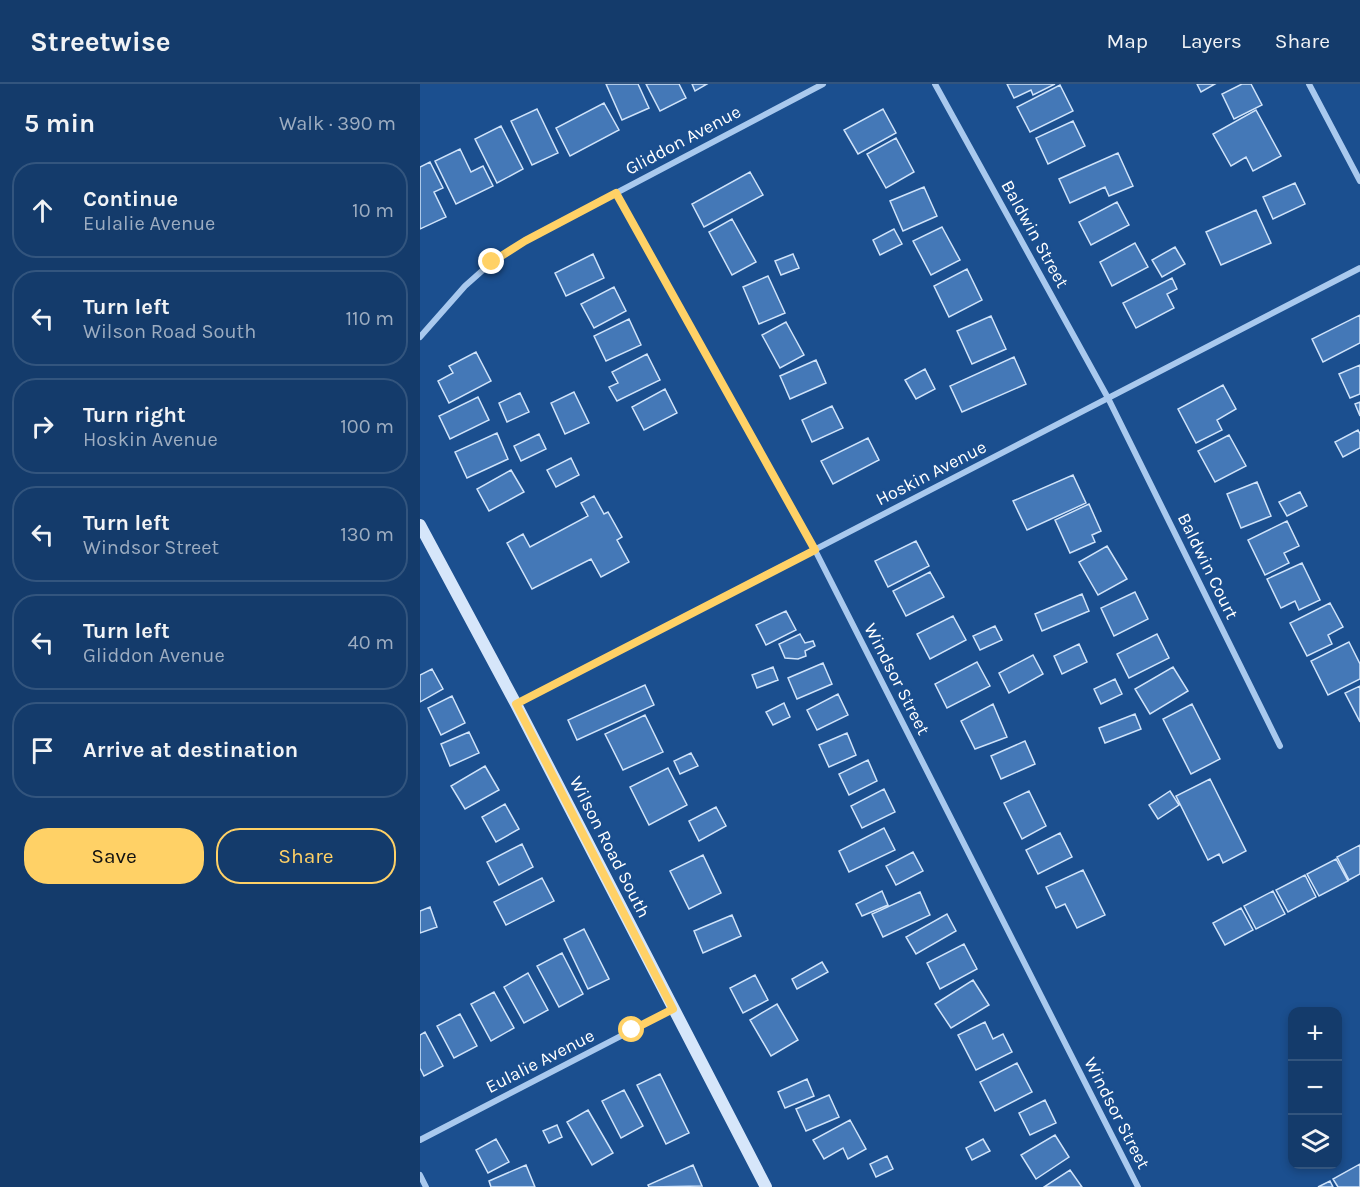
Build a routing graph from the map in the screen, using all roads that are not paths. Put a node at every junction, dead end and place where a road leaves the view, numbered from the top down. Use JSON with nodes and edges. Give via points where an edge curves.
{"nodes":[{"id":1,"x":823,"y":84,"type":"edge"},
{"id":2,"x":935,"y":84,"type":"edge"},
{"id":3,"x":1309,"y":84,"type":"edge"},
{"id":4,"x":1360,"y":181,"type":"edge"},
{"id":5,"x":616,"y":193,"type":"junction"},
{"id":6,"x":1360,"y":268,"type":"edge"},
{"id":7,"x":420,"y":337,"type":"edge"},
{"id":8,"x":1108,"y":398,"type":"junction"},
{"id":9,"x":420,"y":525,"type":"edge"},
{"id":10,"x":815,"y":550,"type":"junction"},
{"id":11,"x":516,"y":704,"type":"junction"},
{"id":12,"x":1280,"y":746,"type":"dead end"},
{"id":13,"x":673,"y":1009,"type":"junction"},
{"id":14,"x":420,"y":1140,"type":"edge"},
{"id":15,"x":420,"y":1175,"type":"edge"},
{"id":16,"x":426,"y":1187,"type":"edge"},
{"id":17,"x":766,"y":1187,"type":"edge"},
{"id":18,"x":1138,"y":1187,"type":"edge"}],
"edges":[{"from":1,"to":5,"type":"street","name":"Gliddon Avenue"},
{"from":2,"to":8,"type":"street","name":"Baldwin Street"},
{"from":3,"to":4,"type":"street"},
{"from":5,"to":7,"type":"street","name":"Gliddon Avenue","via":[[492,262]]},
{"from":5,"to":10,"type":"street","name":"Windsor Street"},
{"from":6,"to":8,"type":"street","name":"Hoskin Avenue"},
{"from":8,"to":10,"type":"street","name":"Hoskin Avenue"},
{"from":8,"to":12,"type":"street","name":"Baldwin Court"},
{"from":9,"to":11,"type":"main road","name":"Wilson Road South"},
{"from":10,"to":11,"type":"street","name":"Hoskin Avenue"},
{"from":10,"to":18,"type":"street","name":"Windsor Street"},
{"from":11,"to":13,"type":"main road","name":"Wilson Road South"},
{"from":13,"to":14,"type":"street","name":"Eulalie Avenue"},
{"from":13,"to":17,"type":"main road","name":"Wilson Road South"},
{"from":15,"to":16,"type":"street"}]}
